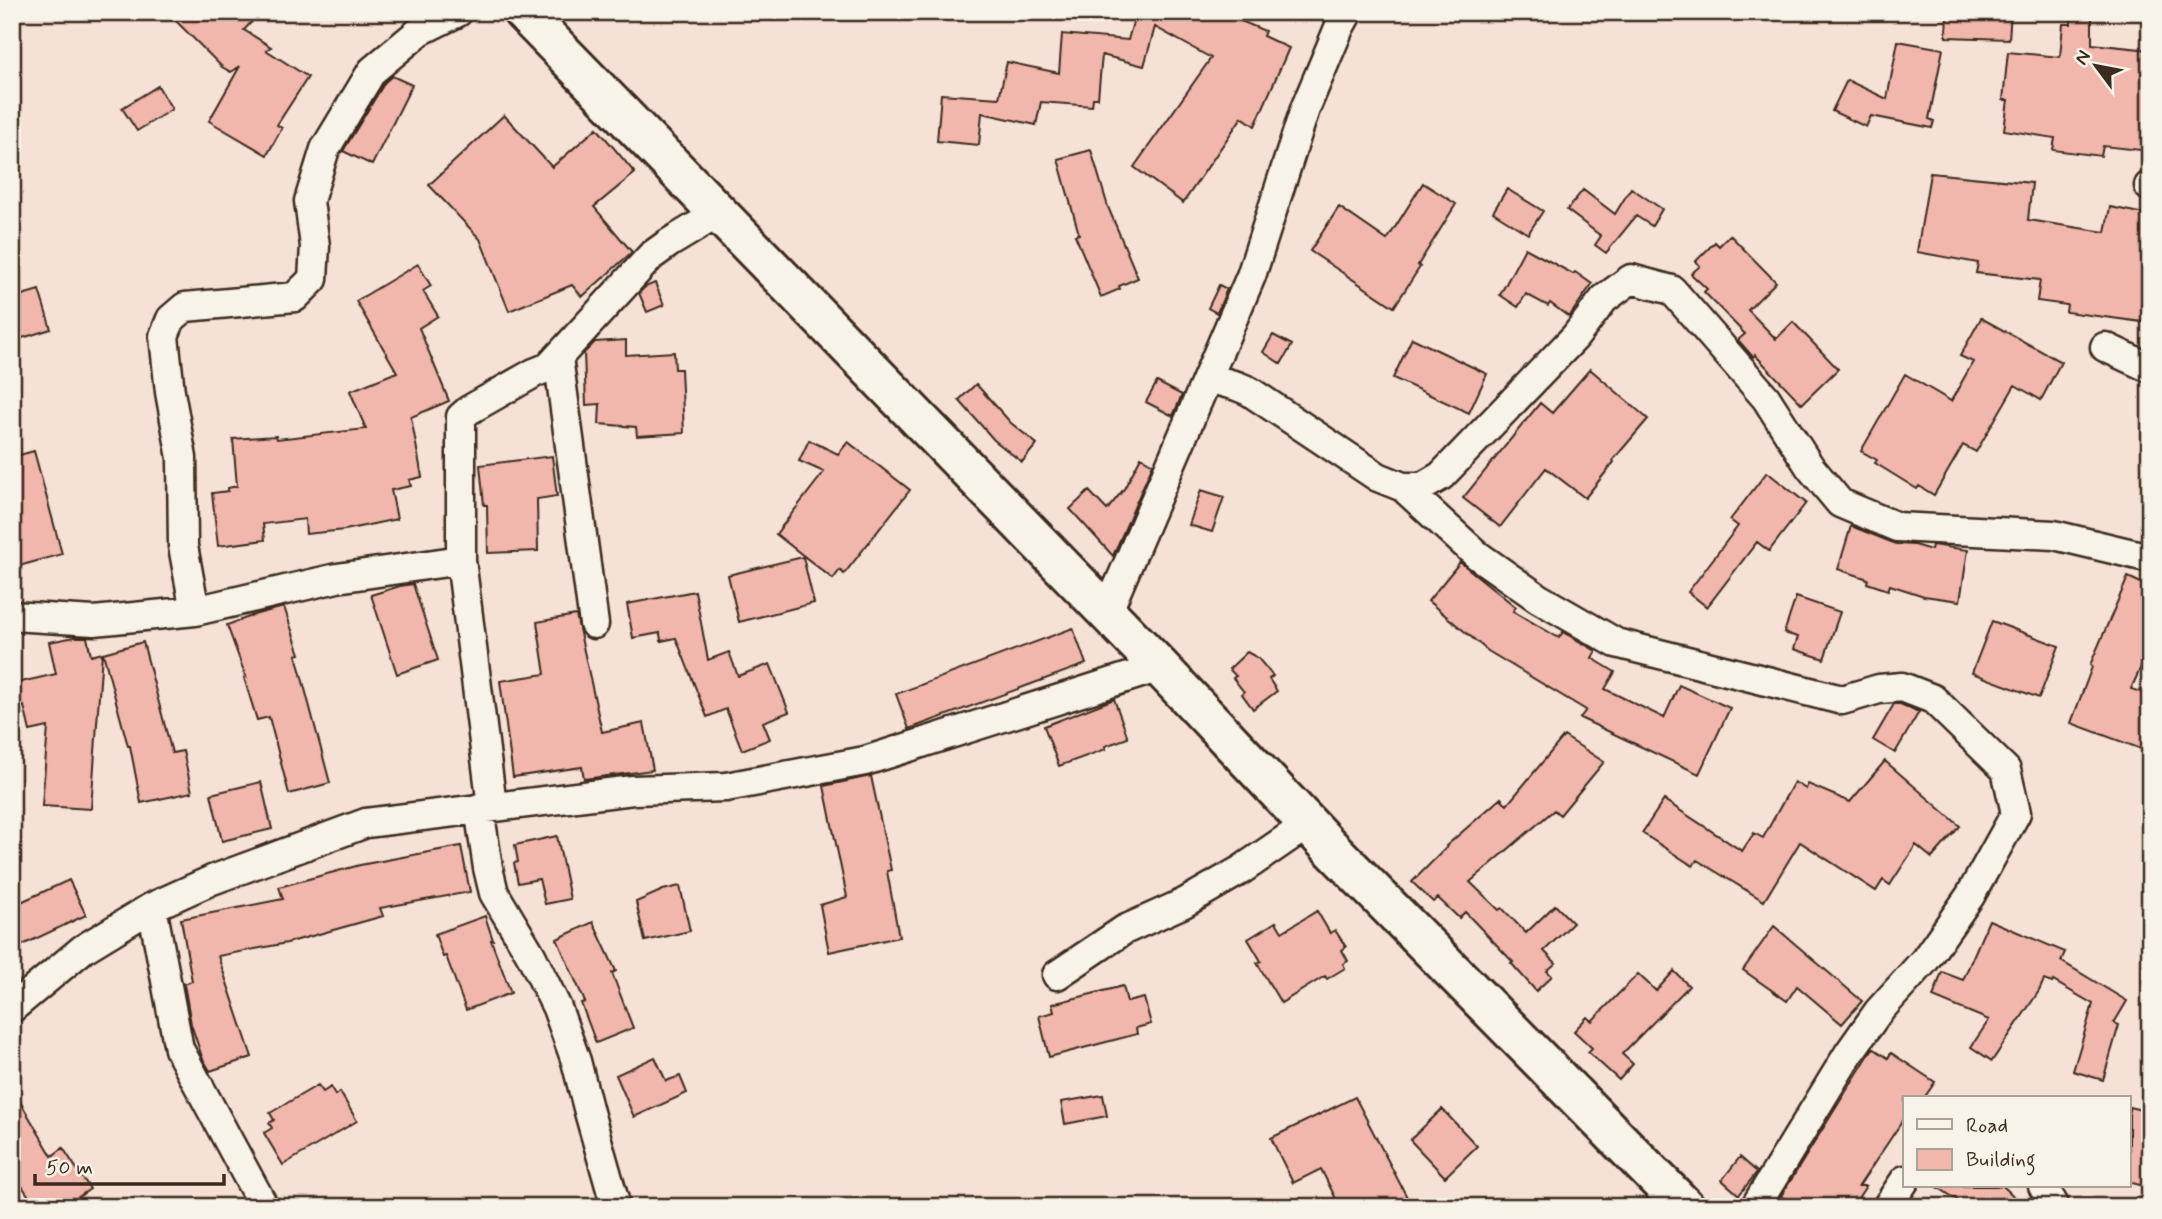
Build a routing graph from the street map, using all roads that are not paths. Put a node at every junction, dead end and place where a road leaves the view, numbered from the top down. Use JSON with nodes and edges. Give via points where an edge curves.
{"nodes":[{"id":1,"x":458,"y":12,"type":"edge"},
{"id":2,"x":523,"y":12,"type":"edge"},
{"id":3,"x":1348,"y":12,"type":"edge"},
{"id":4,"x":717,"y":214,"type":"junction"},
{"id":5,"x":2105,"y":347,"type":"dead end"},
{"id":6,"x":558,"y":357,"type":"junction"},
{"id":7,"x":2150,"y":368,"type":"edge"},
{"id":8,"x":1208,"y":378,"type":"junction"},
{"id":9,"x":1403,"y":487,"type":"junction"},
{"id":10,"x":2150,"y":558,"type":"edge"},
{"id":11,"x":461,"y":560,"type":"junction"},
{"id":12,"x":195,"y":611,"type":"junction"},
{"id":13,"x":1107,"y":613,"type":"junction"},
{"id":14,"x":12,"y":616,"type":"edge"},
{"id":15,"x":594,"y":624,"type":"dead end"},
{"id":16,"x":1160,"y":667,"type":"junction"},
{"id":17,"x":486,"y":807,"type":"junction"},
{"id":18,"x":1310,"y":825,"type":"junction"},
{"id":19,"x":152,"y":907,"type":"junction"},
{"id":20,"x":1057,"y":975,"type":"dead end"},
{"id":21,"x":15,"y":998,"type":"edge"},
{"id":22,"x":1903,"y":1183,"type":"edge"},
{"id":23,"x":2044,"y":1188,"type":"edge"},
{"id":24,"x":264,"y":1207,"type":"edge"},
{"id":25,"x":617,"y":1207,"type":"edge"},
{"id":26,"x":1685,"y":1207,"type":"edge"},
{"id":27,"x":1755,"y":1207,"type":"edge"},
{"id":28,"x":1887,"y":1207,"type":"edge"},
{"id":29,"x":2055,"y":1207,"type":"edge"}],
"edges":[{"from":1,"to":12,"type":"street","via":[[420,31],[372,71],[325,149],[309,201],[315,246],[313,279],[295,297],[185,307],[170,319],[164,336],[182,457],[183,546]]},
{"from":2,"to":4,"type":"main road"},
{"from":3,"to":8,"type":"street","via":[[1305,109],[1251,276]]},
{"from":4,"to":6,"type":"street","via":[[651,256]]},
{"from":4,"to":13,"type":"main road"},
{"from":5,"to":7,"type":"street"},
{"from":6,"to":11,"type":"street","via":[[549,367],[461,417]]},
{"from":6,"to":15,"type":"street"},
{"from":8,"to":9,"type":"street","via":[[1249,391],[1378,477]]},
{"from":8,"to":13,"type":"street"},
{"from":9,"to":10,"type":"street","via":[[1422,487],[1441,476],[1575,337],[1604,299],[1631,279],[1672,290],[1766,398],[1810,467],[1840,503],[1897,527],[2054,535]]},
{"from":9,"to":27,"type":"street","via":[[1477,555],[1538,598],[1616,643],[1842,700],[1902,687],[1934,699],[2006,770],[2016,813],[1970,896],[1925,960],[1856,1043]]},
{"from":11,"to":12,"type":"street","via":[[337,578]]},
{"from":11,"to":17,"type":"street"},
{"from":12,"to":14,"type":"street","via":[[94,621]]},
{"from":13,"to":16,"type":"main road"},
{"from":16,"to":17,"type":"street","via":[[864,761],[726,787],[633,790]]},
{"from":16,"to":18,"type":"main road"},
{"from":17,"to":19,"type":"street","via":[[366,823]]},
{"from":17,"to":25,"type":"street","via":[[488,868],[494,893],[557,1008]]},
{"from":18,"to":20,"type":"street","via":[[1184,903],[1125,930]]},
{"from":18,"to":26,"type":"main road"},
{"from":19,"to":21,"type":"street"},
{"from":19,"to":24,"type":"street","via":[[180,1049]]},
{"from":22,"to":28,"type":"street"},
{"from":23,"to":29,"type":"street"}]}
